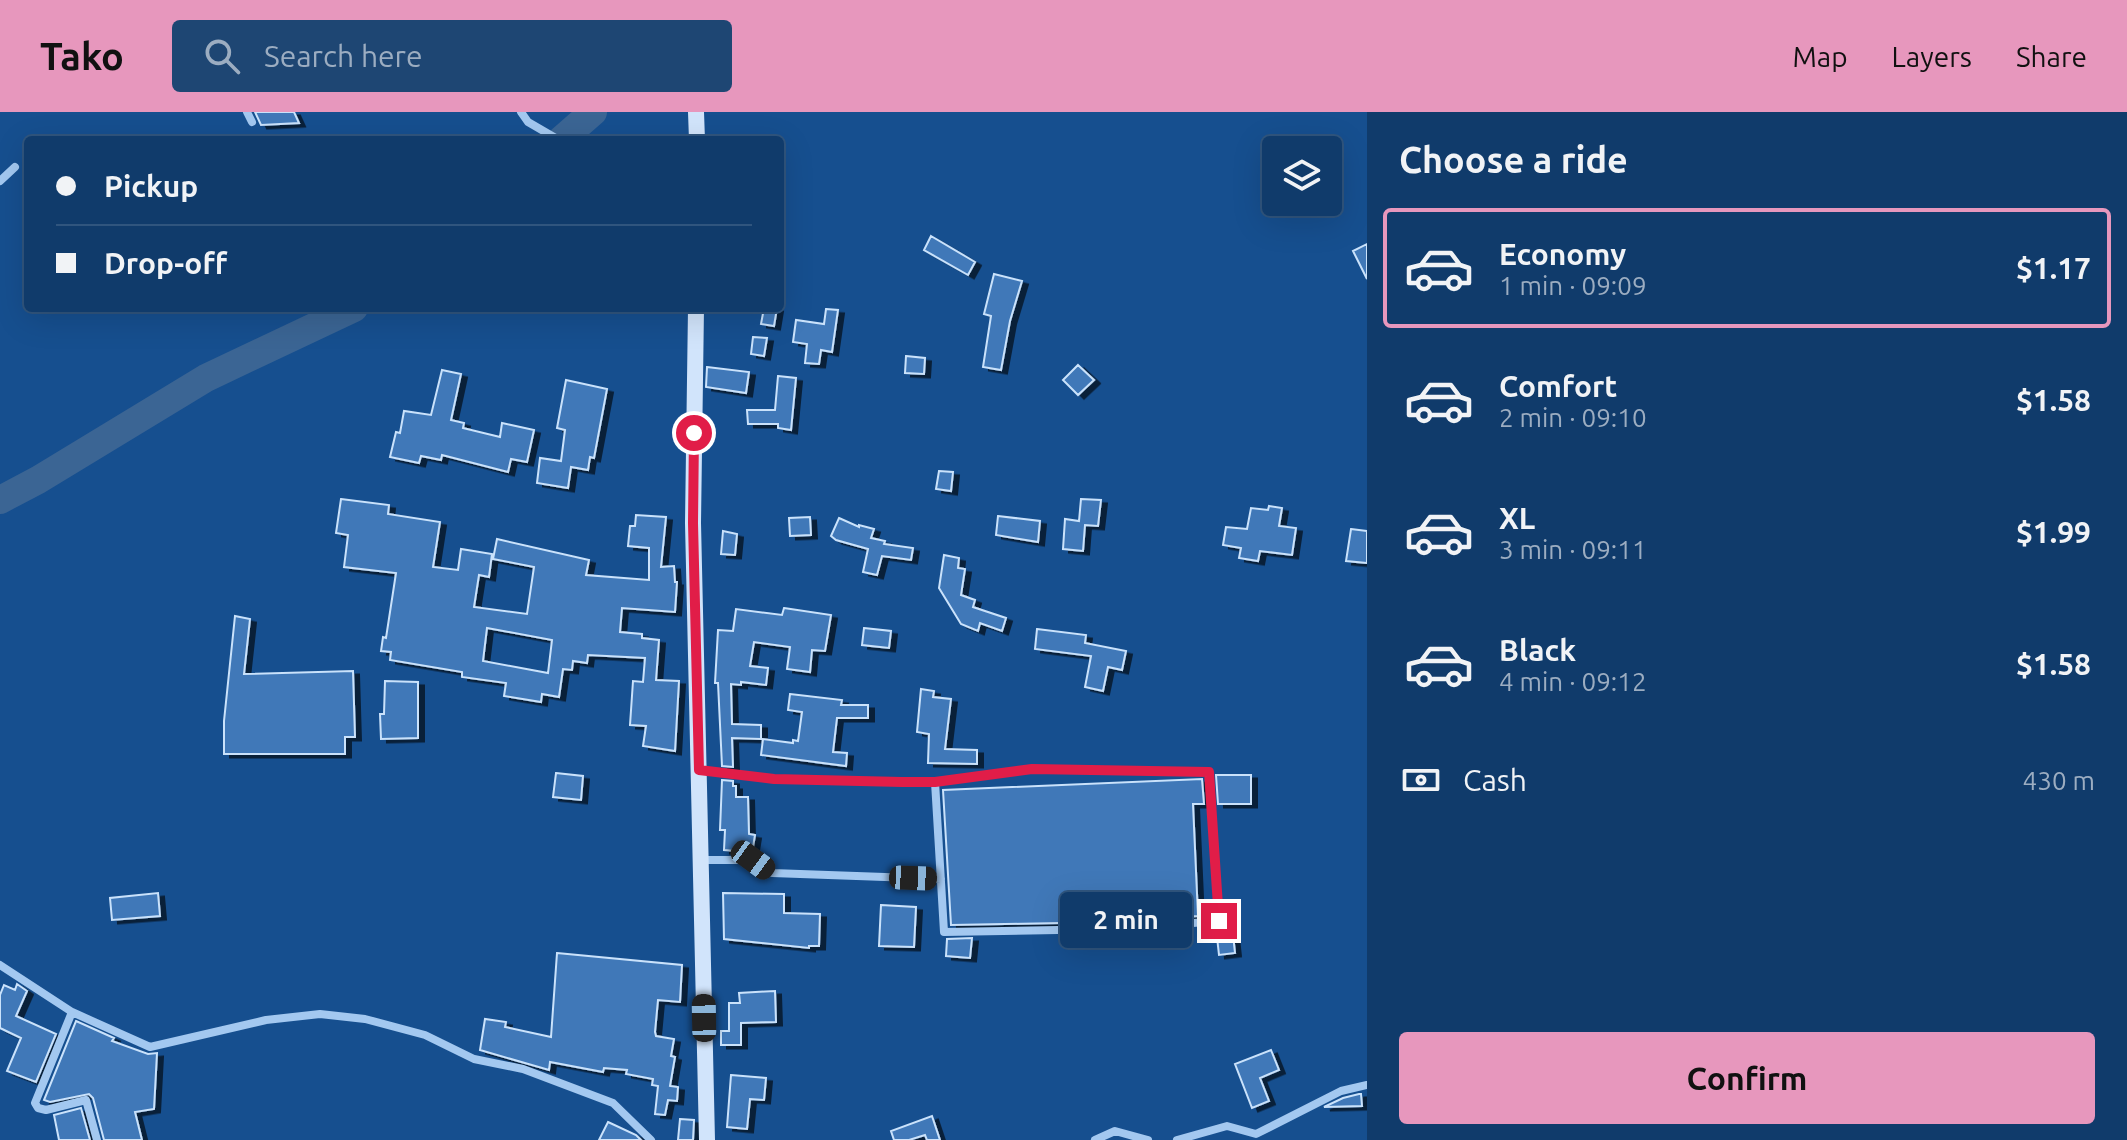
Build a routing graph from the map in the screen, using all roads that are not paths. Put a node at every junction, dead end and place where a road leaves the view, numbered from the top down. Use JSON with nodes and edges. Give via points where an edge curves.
{"nodes":[{"id":1,"x":247,"y":112,"type":"edge"},
{"id":2,"x":521,"y":112,"type":"edge"},
{"id":3,"x":696,"y":112,"type":"edge"},
{"id":4,"x":252,"y":122,"type":"dead end"},
{"id":5,"x":552,"y":136,"type":"edge"},
{"id":6,"x":697,"y":136,"type":"edge"},
{"id":7,"x":15,"y":167,"type":"dead end"},
{"id":8,"x":0,"y":181,"type":"edge"},
{"id":9,"x":696,"y":312,"type":"edge"},
{"id":10,"x":699,"y":770,"type":"junction"},
{"id":11,"x":935,"y":782,"type":"junction"},
{"id":12,"x":701,"y":860,"type":"junction"},
{"id":13,"x":941,"y":879,"type":"junction"},
{"id":14,"x":0,"y":965,"type":"edge"},
{"id":15,"x":72,"y":1012,"type":"junction"},
{"id":16,"x":1367,"y":1085,"type":"edge"},
{"id":17,"x":97,"y":1140,"type":"edge"},
{"id":18,"x":651,"y":1140,"type":"edge"},
{"id":19,"x":707,"y":1140,"type":"edge"},
{"id":20,"x":1095,"y":1140,"type":"edge"},
{"id":21,"x":1148,"y":1140,"type":"edge"},
{"id":22,"x":1177,"y":1140,"type":"edge"}],
"edges":[{"from":1,"to":4,"type":"street"},
{"from":2,"to":5,"type":"street"},
{"from":3,"to":6,"type":"main road"},
{"from":7,"to":8,"type":"street"},
{"from":9,"to":10,"type":"main road","via":[[693,523]]},
{"from":10,"to":11,"type":"street","via":[[774,779]]},
{"from":10,"to":12,"type":"main road"},
{"from":11,"to":13,"type":"street"},
{"from":11,"to":13,"type":"street","via":[[1032,769],[1209,772],[1219,921],[944,932]]},
{"from":12,"to":13,"type":"street","via":[[753,860],[772,873]]},
{"from":12,"to":19,"type":"main road"},
{"from":14,"to":15,"type":"street"},
{"from":15,"to":17,"type":"street","via":[[35,1103],[46,1110],[86,1100]]},
{"from":15,"to":18,"type":"street","via":[[150,1047],[266,1020],[320,1014],[365,1019],[425,1035],[474,1059],[523,1069],[613,1103]]},
{"from":16,"to":22,"type":"street","via":[[1341,1091],[1256,1134],[1227,1126]]},
{"from":20,"to":21,"type":"street","via":[[1115,1131]]}]}
